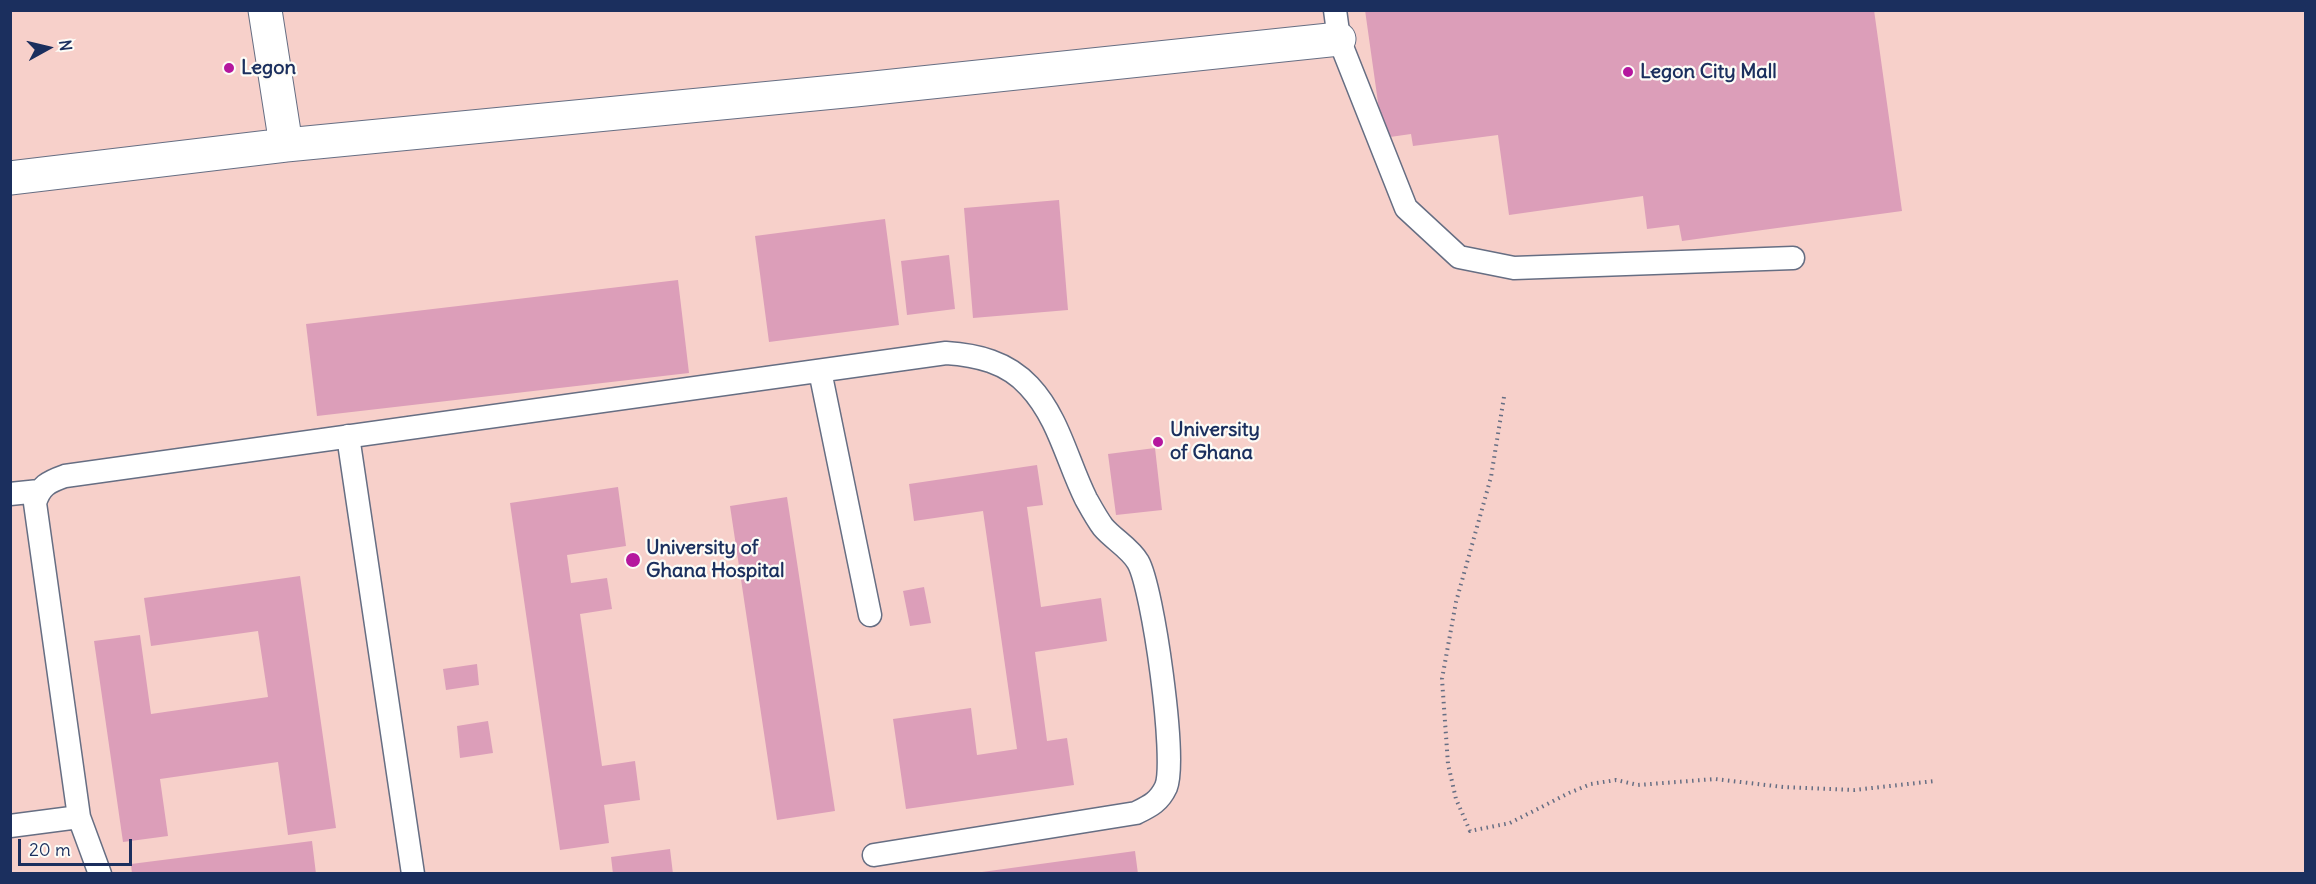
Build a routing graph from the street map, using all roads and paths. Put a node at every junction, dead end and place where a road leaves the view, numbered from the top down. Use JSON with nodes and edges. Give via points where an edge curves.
{"nodes":[{"id":1,"x":265,"y":10,"type":"edge"},
{"id":2,"x":1337,"y":25,"type":"edge"},
{"id":3,"x":286,"y":145,"type":"junction"},
{"id":4,"x":10,"y":178,"type":"edge"},
{"id":5,"x":1793,"y":258,"type":"dead end"},
{"id":6,"x":820,"y":371,"type":"junction"},
{"id":7,"x":1504,"y":397,"type":"dead end"},
{"id":8,"x":348,"y":436,"type":"junction"},
{"id":9,"x":39,"y":491,"type":"junction"},
{"id":10,"x":10,"y":494,"type":"edge"},
{"id":11,"x":870,"y":615,"type":"dead end"},
{"id":12,"x":1935,"y":781,"type":"dead end"},
{"id":13,"x":79,"y":817,"type":"junction"},
{"id":14,"x":10,"y":826,"type":"edge"},
{"id":15,"x":874,"y":855,"type":"dead end"},
{"id":16,"x":100,"y":873,"type":"edge"},
{"id":17,"x":413,"y":873,"type":"edge"}],
"edges":[{"from":1,"to":3,"type":"street"},
{"from":2,"to":3,"type":"street","via":[[843,91]]},
{"from":2,"to":5,"type":"lane","via":[[1406,208],[1459,257],[1514,268]]},
{"from":3,"to":4,"type":"street"},
{"from":6,"to":8,"type":"lane"},
{"from":6,"to":11,"type":"lane"},
{"from":6,"to":15,"type":"lane","via":[[946,353],[1002,364],[1029,386],[1049,414],[1086,498],[1103,526],[1138,562],[1147,590],[1168,723],[1170,760],[1166,786],[1157,802],[1136,813]]},
{"from":7,"to":12,"type":"path","via":[[1491,477],[1456,602],[1442,679],[1448,764],[1456,799],[1470,831],[1510,823],[1591,784],[1616,780],[1638,785],[1715,779],[1854,790]]},
{"from":8,"to":9,"type":"lane","via":[[65,476],[48,482]]},
{"from":8,"to":17,"type":"lane"},
{"from":9,"to":10,"type":"lane"},
{"from":9,"to":13,"type":"lane","via":[[35,504]]},
{"from":13,"to":14,"type":"lane"},
{"from":13,"to":16,"type":"lane"}]}
